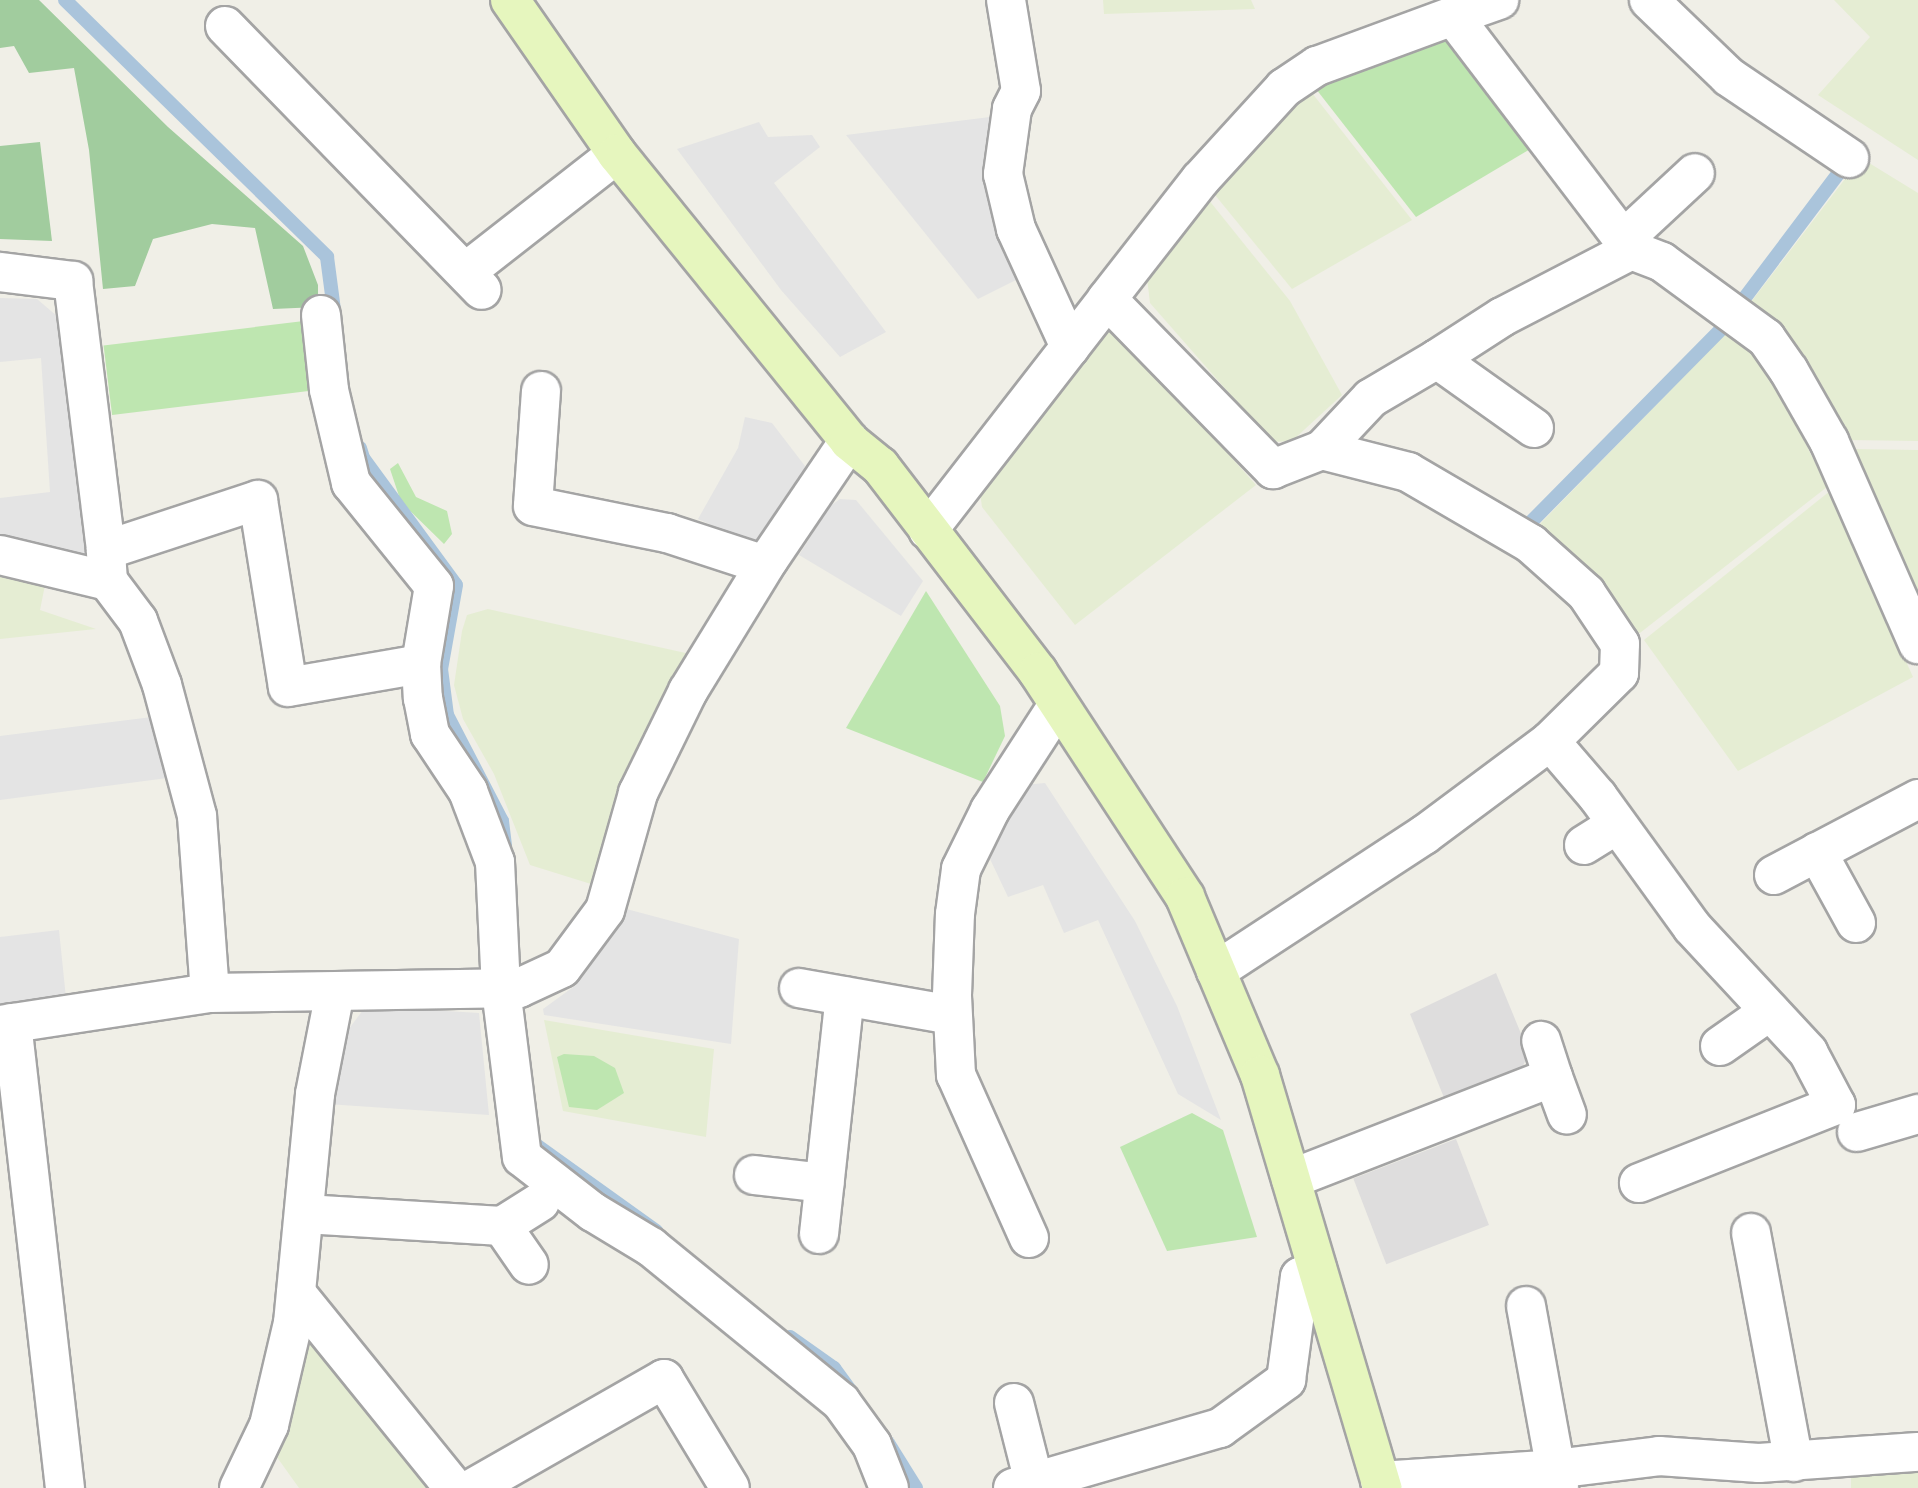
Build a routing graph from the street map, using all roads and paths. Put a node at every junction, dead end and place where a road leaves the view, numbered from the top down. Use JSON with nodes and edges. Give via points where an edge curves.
{"nodes":[{"id":1,"x":510,"y":0,"type":"edge"},
{"id":2,"x":1006,"y":0,"type":"edge"},
{"id":3,"x":1499,"y":0,"type":"edge"},
{"id":4,"x":1649,"y":0,"type":"edge"},
{"id":5,"x":1453,"y":16,"type":"junction"},
{"id":6,"x":225,"y":26,"type":"dead end"},
{"id":7,"x":617,"y":154,"type":"junction"},
{"id":8,"x":1849,"y":158,"type":"dead end"},
{"id":9,"x":1695,"y":173,"type":"dead end"},
{"id":10,"x":1627,"y":245,"type":"junction"},
{"id":11,"x":0,"y":272,"type":"edge"},
{"id":12,"x":1107,"y":299,"type":"junction"},
{"id":13,"x":321,"y":315,"type":"dead end"},
{"id":14,"x":1070,"y":347,"type":"junction"},
{"id":15,"x":1437,"y":359,"type":"junction"},
{"id":16,"x":541,"y":391,"type":"dead end"},
{"id":17,"x":1534,"y":428,"type":"dead end"},
{"id":18,"x":849,"y":441,"type":"junction"},
{"id":19,"x":1322,"y":450,"type":"junction"},
{"id":20,"x":928,"y":530,"type":"junction"},
{"id":21,"x":0,"y":555,"type":"edge"},
{"id":22,"x":107,"y":565,"type":"junction"},
{"id":23,"x":765,"y":565,"type":"junction"},
{"id":24,"x":1918,"y":644,"type":"edge"},
{"id":25,"x":421,"y":664,"type":"junction"},
{"id":26,"x":1058,"y":705,"type":"junction"},
{"id":27,"x":1550,"y":741,"type":"junction"},
{"id":28,"x":1918,"y":799,"type":"edge"},
{"id":29,"x":1617,"y":824,"type":"junction"},
{"id":30,"x":1584,"y":845,"type":"dead end"},
{"id":31,"x":1817,"y":852,"type":"junction"},
{"id":32,"x":1774,"y":875,"type":"dead end"},
{"id":33,"x":1856,"y":923,"type":"dead end"},
{"id":34,"x":1216,"y":971,"type":"junction"},
{"id":35,"x":509,"y":988,"type":"junction"},
{"id":36,"x":799,"y":988,"type":"dead end"},
{"id":37,"x":335,"y":992,"type":"junction"},
{"id":38,"x":210,"y":993,"type":"junction"},
{"id":39,"x":845,"y":996,"type":"junction"},
{"id":40,"x":1770,"y":1011,"type":"junction"},
{"id":41,"x":952,"y":1016,"type":"junction"},
{"id":42,"x":6,"y":1024,"type":"edge"},
{"id":43,"x":1541,"y":1041,"type":"dead end"},
{"id":44,"x":1720,"y":1046,"type":"dead end"},
{"id":45,"x":1553,"y":1077,"type":"junction"},
{"id":46,"x":1918,"y":1114,"type":"edge"},
{"id":47,"x":1567,"y":1115,"type":"dead end"},
{"id":48,"x":1857,"y":1132,"type":"dead end"},
{"id":49,"x":754,"y":1175,"type":"dead end"},
{"id":50,"x":1291,"y":1179,"type":"junction"},
{"id":51,"x":825,"y":1183,"type":"junction"},
{"id":52,"x":1639,"y":1183,"type":"dead end"},
{"id":53,"x":540,"y":1202,"type":"dead end"},
{"id":54,"x":306,"y":1214,"type":"junction"},
{"id":55,"x":502,"y":1226,"type":"junction"},
{"id":56,"x":1751,"y":1233,"type":"dead end"},
{"id":57,"x":818,"y":1234,"type":"dead end"},
{"id":58,"x":1029,"y":1238,"type":"dead end"},
{"id":59,"x":529,"y":1265,"type":"dead end"},
{"id":60,"x":1317,"y":1268,"type":"junction"},
{"id":61,"x":296,"y":1293,"type":"junction"},
{"id":62,"x":1526,"y":1307,"type":"dead end"},
{"id":63,"x":1014,"y":1403,"type":"dead end"},
{"id":64,"x":1918,"y":1452,"type":"edge"},
{"id":65,"x":1794,"y":1462,"type":"junction"},
{"id":66,"x":1740,"y":1475,"type":"edge"},
{"id":67,"x":1557,"y":1478,"type":"edge"},
{"id":68,"x":1023,"y":1485,"type":"edge"},
{"id":69,"x":1381,"y":1485,"type":"edge"},
{"id":70,"x":65,"y":1488,"type":"edge"},
{"id":71,"x":239,"y":1488,"type":"edge"},
{"id":72,"x":454,"y":1488,"type":"edge"},
{"id":73,"x":473,"y":1488,"type":"edge"},
{"id":74,"x":730,"y":1488,"type":"edge"},
{"id":75,"x":889,"y":1488,"type":"edge"}],
"edges":[{"from":1,"to":7,"type":"street"},
{"from":2,"to":14,"type":"street","via":[[1021,91],[1012,109],[1003,174],[1016,229]]},
{"from":3,"to":5,"type":"street"},
{"from":4,"to":8,"type":"street","via":[[1729,77]]},
{"from":5,"to":10,"type":"street"},
{"from":5,"to":12,"type":"street","via":[[1317,66],[1284,88],[1200,180]]},
{"from":6,"to":7,"type":"street","via":[[475,280]]},
{"from":7,"to":18,"type":"street"},
{"from":9,"to":10,"type":"street"},
{"from":10,"to":15,"type":"street"},
{"from":10,"to":24,"type":"street","via":[[1662,262],[1766,338],[1829,441]]},
{"from":11,"to":22,"type":"street","via":[[74,281]]},
{"from":12,"to":14,"type":"street"},
{"from":12,"to":19,"type":"street","via":[[1273,469]]},
{"from":13,"to":25,"type":"street","via":[[329,390],[351,483],[434,586]]},
{"from":14,"to":20,"type":"street"},
{"from":15,"to":17,"type":"street"},
{"from":15,"to":19,"type":"street","via":[[1371,398]]},
{"from":16,"to":23,"type":"street","via":[[533,506],[667,533]]},
{"from":18,"to":20,"type":"street","via":[[880,466]]},
{"from":18,"to":23,"type":"street"},
{"from":19,"to":27,"type":"street","via":[[1408,472],[1531,544],[1586,593],[1620,644],[1619,673]]},
{"from":20,"to":26,"type":"street"},
{"from":21,"to":22,"type":"street"},
{"from":22,"to":25,"type":"street","via":[[258,500],[288,687]]},
{"from":22,"to":38,"type":"street","via":[[138,621],[162,685],[197,816]]},
{"from":23,"to":35,"type":"street","via":[[688,691],[638,793],[605,909],[562,968]]},
{"from":25,"to":35,"type":"street","via":[[430,734],[468,791],[495,862]]},
{"from":26,"to":34,"type":"street","via":[[1185,897]]},
{"from":26,"to":41,"type":"street","via":[[990,810],[961,869]]},
{"from":27,"to":29,"type":"street"},
{"from":27,"to":34,"type":"street","via":[[1424,835]]},
{"from":28,"to":31,"type":"street"},
{"from":29,"to":30,"type":"street"},
{"from":29,"to":40,"type":"street","via":[[1692,927]]},
{"from":31,"to":32,"type":"street"},
{"from":31,"to":33,"type":"street"},
{"from":34,"to":50,"type":"street","via":[[1260,1076]]},
{"from":35,"to":37,"type":"street"},
{"from":35,"to":75,"type":"street","via":[[522,1157],[593,1212],[651,1247],[841,1402],[872,1446]]},
{"from":36,"to":39,"type":"street"},
{"from":37,"to":38,"type":"street"},
{"from":37,"to":54,"type":"street","via":[[315,1094]]},
{"from":38,"to":42,"type":"street"},
{"from":39,"to":41,"type":"street"},
{"from":39,"to":51,"type":"street"},
{"from":40,"to":44,"type":"street"},
{"from":40,"to":52,"type":"street","via":[[1808,1052],[1836,1105]]},
{"from":41,"to":58,"type":"street","via":[[956,1075]]},
{"from":42,"to":70,"type":"street"},
{"from":43,"to":45,"type":"street"},
{"from":45,"to":47,"type":"street"},
{"from":45,"to":50,"type":"street"},
{"from":46,"to":48,"type":"street"},
{"from":49,"to":51,"type":"street"},
{"from":50,"to":60,"type":"street"},
{"from":51,"to":57,"type":"street"},
{"from":53,"to":55,"type":"street"},
{"from":54,"to":55,"type":"street"},
{"from":54,"to":61,"type":"street"},
{"from":55,"to":59,"type":"street"},
{"from":56,"to":65,"type":"street"},
{"from":60,"to":68,"type":"street","via":[[1300,1277],[1286,1380],[1220,1427]]},
{"from":60,"to":69,"type":"street"},
{"from":61,"to":71,"type":"street","via":[[269,1425]]},
{"from":61,"to":72,"type":"street"},
{"from":62,"to":67,"type":"street"},
{"from":63,"to":68,"type":"street"},
{"from":64,"to":65,"type":"street"},
{"from":65,"to":66,"type":"street"},
{"from":66,"to":67,"type":"street","via":[[1659,1456]]},
{"from":67,"to":69,"type":"street"},
{"from":73,"to":74,"type":"street","via":[[664,1379]]}]}
